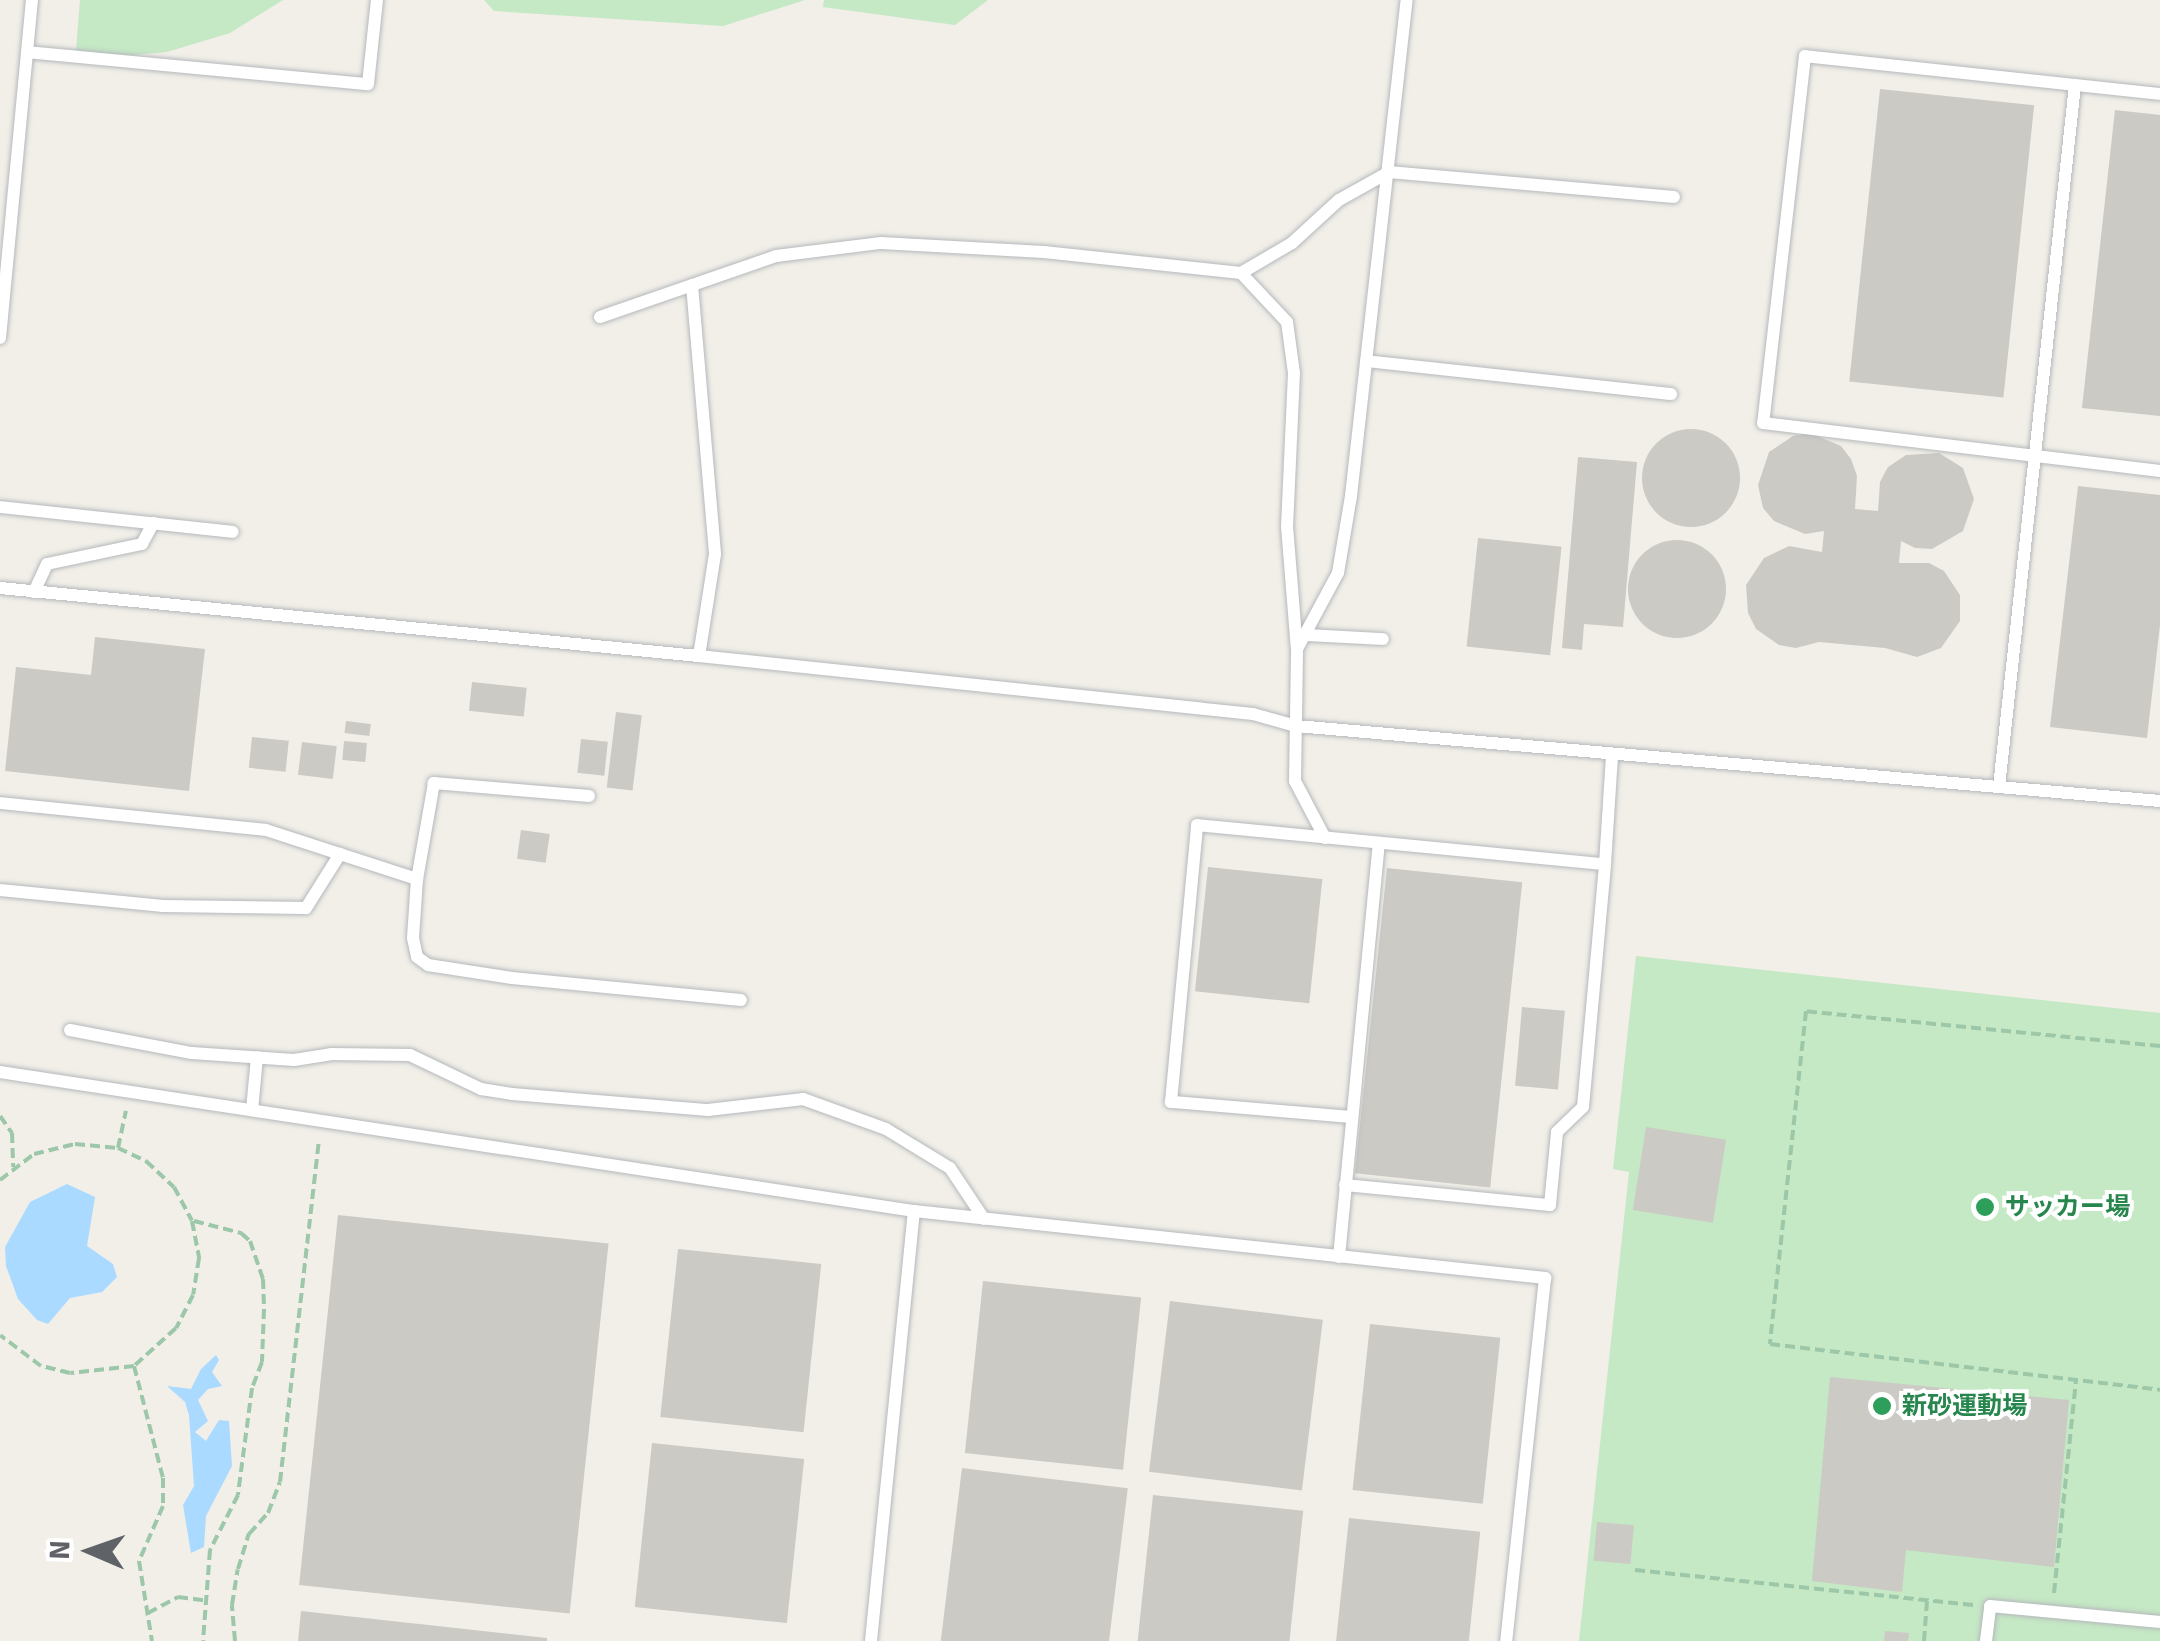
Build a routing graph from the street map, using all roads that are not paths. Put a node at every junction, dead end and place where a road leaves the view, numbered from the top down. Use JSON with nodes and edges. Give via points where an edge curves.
{"nodes":[{"id":1,"x":32,"y":0,"type":"edge"},
{"id":2,"x":377,"y":0,"type":"edge"},
{"id":3,"x":1407,"y":0,"type":"edge"},
{"id":4,"x":27,"y":52,"type":"junction"},
{"id":5,"x":2075,"y":85,"type":"junction"},
{"id":6,"x":2160,"y":94,"type":"edge"},
{"id":7,"x":1389,"y":172,"type":"junction"},
{"id":8,"x":1674,"y":197,"type":"dead end"},
{"id":9,"x":1241,"y":273,"type":"junction"},
{"id":10,"x":692,"y":285,"type":"junction"},
{"id":11,"x":600,"y":317,"type":"dead end"},
{"id":12,"x":0,"y":338,"type":"edge"},
{"id":13,"x":1366,"y":361,"type":"junction"},
{"id":14,"x":1672,"y":394,"type":"dead end"},
{"id":15,"x":2035,"y":458,"type":"junction"},
{"id":16,"x":2160,"y":472,"type":"edge"},
{"id":17,"x":0,"y":507,"type":"edge"},
{"id":18,"x":153,"y":524,"type":"junction"},
{"id":19,"x":233,"y":532,"type":"dead end"},
{"id":20,"x":0,"y":588,"type":"edge"},
{"id":21,"x":34,"y":592,"type":"junction"},
{"id":22,"x":1308,"y":635,"type":"junction"},
{"id":23,"x":1383,"y":638,"type":"dead end"},
{"id":24,"x":1296,"y":650,"type":"junction"},
{"id":25,"x":700,"y":656,"type":"junction"},
{"id":26,"x":1296,"y":726,"type":"junction"},
{"id":27,"x":1612,"y":755,"type":"junction"},
{"id":28,"x":1999,"y":787,"type":"junction"},
{"id":29,"x":589,"y":796,"type":"dead end"},
{"id":30,"x":2160,"y":802,"type":"edge"},
{"id":31,"x":0,"y":803,"type":"edge"},
{"id":32,"x":1325,"y":838,"type":"junction"},
{"id":33,"x":1379,"y":843,"type":"junction"},
{"id":34,"x":340,"y":854,"type":"junction"},
{"id":35,"x":1605,"y":864,"type":"junction"},
{"id":36,"x":417,"y":879,"type":"junction"},
{"id":37,"x":0,"y":890,"type":"edge"},
{"id":38,"x":740,"y":1000,"type":"dead end"},
{"id":39,"x":70,"y":1030,"type":"dead end"},
{"id":40,"x":257,"y":1058,"type":"junction"},
{"id":41,"x":0,"y":1072,"type":"edge"},
{"id":42,"x":252,"y":1110,"type":"junction"},
{"id":43,"x":1351,"y":1117,"type":"junction"},
{"id":44,"x":1345,"y":1184,"type":"junction"},
{"id":45,"x":914,"y":1211,"type":"junction"},
{"id":46,"x":984,"y":1219,"type":"junction"},
{"id":47,"x":1338,"y":1256,"type":"junction"},
{"id":48,"x":2160,"y":1622,"type":"edge"},
{"id":49,"x":871,"y":1641,"type":"edge"},
{"id":50,"x":1506,"y":1641,"type":"edge"},
{"id":51,"x":1986,"y":1641,"type":"edge"}],
"edges":[{"from":1,"to":4,"type":"lane"},
{"from":2,"to":4,"type":"lane","via":[[368,84]]},
{"from":3,"to":7,"type":"lane"},
{"from":4,"to":12,"type":"lane"},
{"from":5,"to":6,"type":"lane"},
{"from":5,"to":15,"type":"lane"},
{"from":5,"to":15,"type":"lane","via":[[1805,56],[1764,422]]},
{"from":7,"to":8,"type":"lane"},
{"from":7,"to":9,"type":"lane","via":[[1339,200],[1292,243]]},
{"from":7,"to":13,"type":"lane"},
{"from":9,"to":10,"type":"lane","via":[[882,243],[776,256]]},
{"from":9,"to":24,"type":"lane","via":[[1287,322],[1294,373],[1287,526]]},
{"from":10,"to":11,"type":"lane"},
{"from":10,"to":25,"type":"lane","via":[[715,554]]},
{"from":13,"to":14,"type":"lane"},
{"from":13,"to":22,"type":"lane","via":[[1338,573]]},
{"from":15,"to":16,"type":"lane"},
{"from":15,"to":28,"type":"lane"},
{"from":17,"to":18,"type":"lane"},
{"from":18,"to":19,"type":"lane"},
{"from":18,"to":21,"type":"lane","via":[[142,544],[47,564]]},
{"from":20,"to":21,"type":"lane"},
{"from":21,"to":25,"type":"lane"},
{"from":22,"to":23,"type":"lane"},
{"from":22,"to":24,"type":"lane"},
{"from":24,"to":26,"type":"lane"},
{"from":25,"to":26,"type":"lane","via":[[1253,714]]},
{"from":26,"to":27,"type":"lane"},
{"from":26,"to":32,"type":"lane","via":[[1294,780]]},
{"from":27,"to":28,"type":"lane"},
{"from":27,"to":35,"type":"lane"},
{"from":28,"to":30,"type":"lane"},
{"from":29,"to":36,"type":"lane","via":[[434,784]]},
{"from":31,"to":34,"type":"lane","via":[[266,830]]},
{"from":32,"to":33,"type":"lane"},
{"from":32,"to":43,"type":"lane","via":[[1197,825],[1171,1102]]},
{"from":33,"to":35,"type":"lane"},
{"from":33,"to":43,"type":"lane"},
{"from":34,"to":36,"type":"lane"},
{"from":34,"to":37,"type":"lane","via":[[306,908],[163,906]]},
{"from":35,"to":44,"type":"lane","via":[[1583,1108],[1557,1132],[1550,1205]]},
{"from":36,"to":38,"type":"lane","via":[[413,938],[417,957],[428,966]]},
{"from":39,"to":40,"type":"lane"},
{"from":40,"to":42,"type":"lane"},
{"from":40,"to":46,"type":"lane","via":[[410,1055],[481,1089],[708,1110],[803,1099],[886,1128],[950,1168]]},
{"from":41,"to":42,"type":"lane"},
{"from":42,"to":45,"type":"lane"},
{"from":43,"to":44,"type":"lane"},
{"from":44,"to":47,"type":"lane"},
{"from":45,"to":46,"type":"lane"},
{"from":45,"to":49,"type":"lane"},
{"from":46,"to":47,"type":"lane"},
{"from":47,"to":50,"type":"lane","via":[[1545,1278]]},
{"from":48,"to":51,"type":"lane","via":[[1990,1606]]}]}
